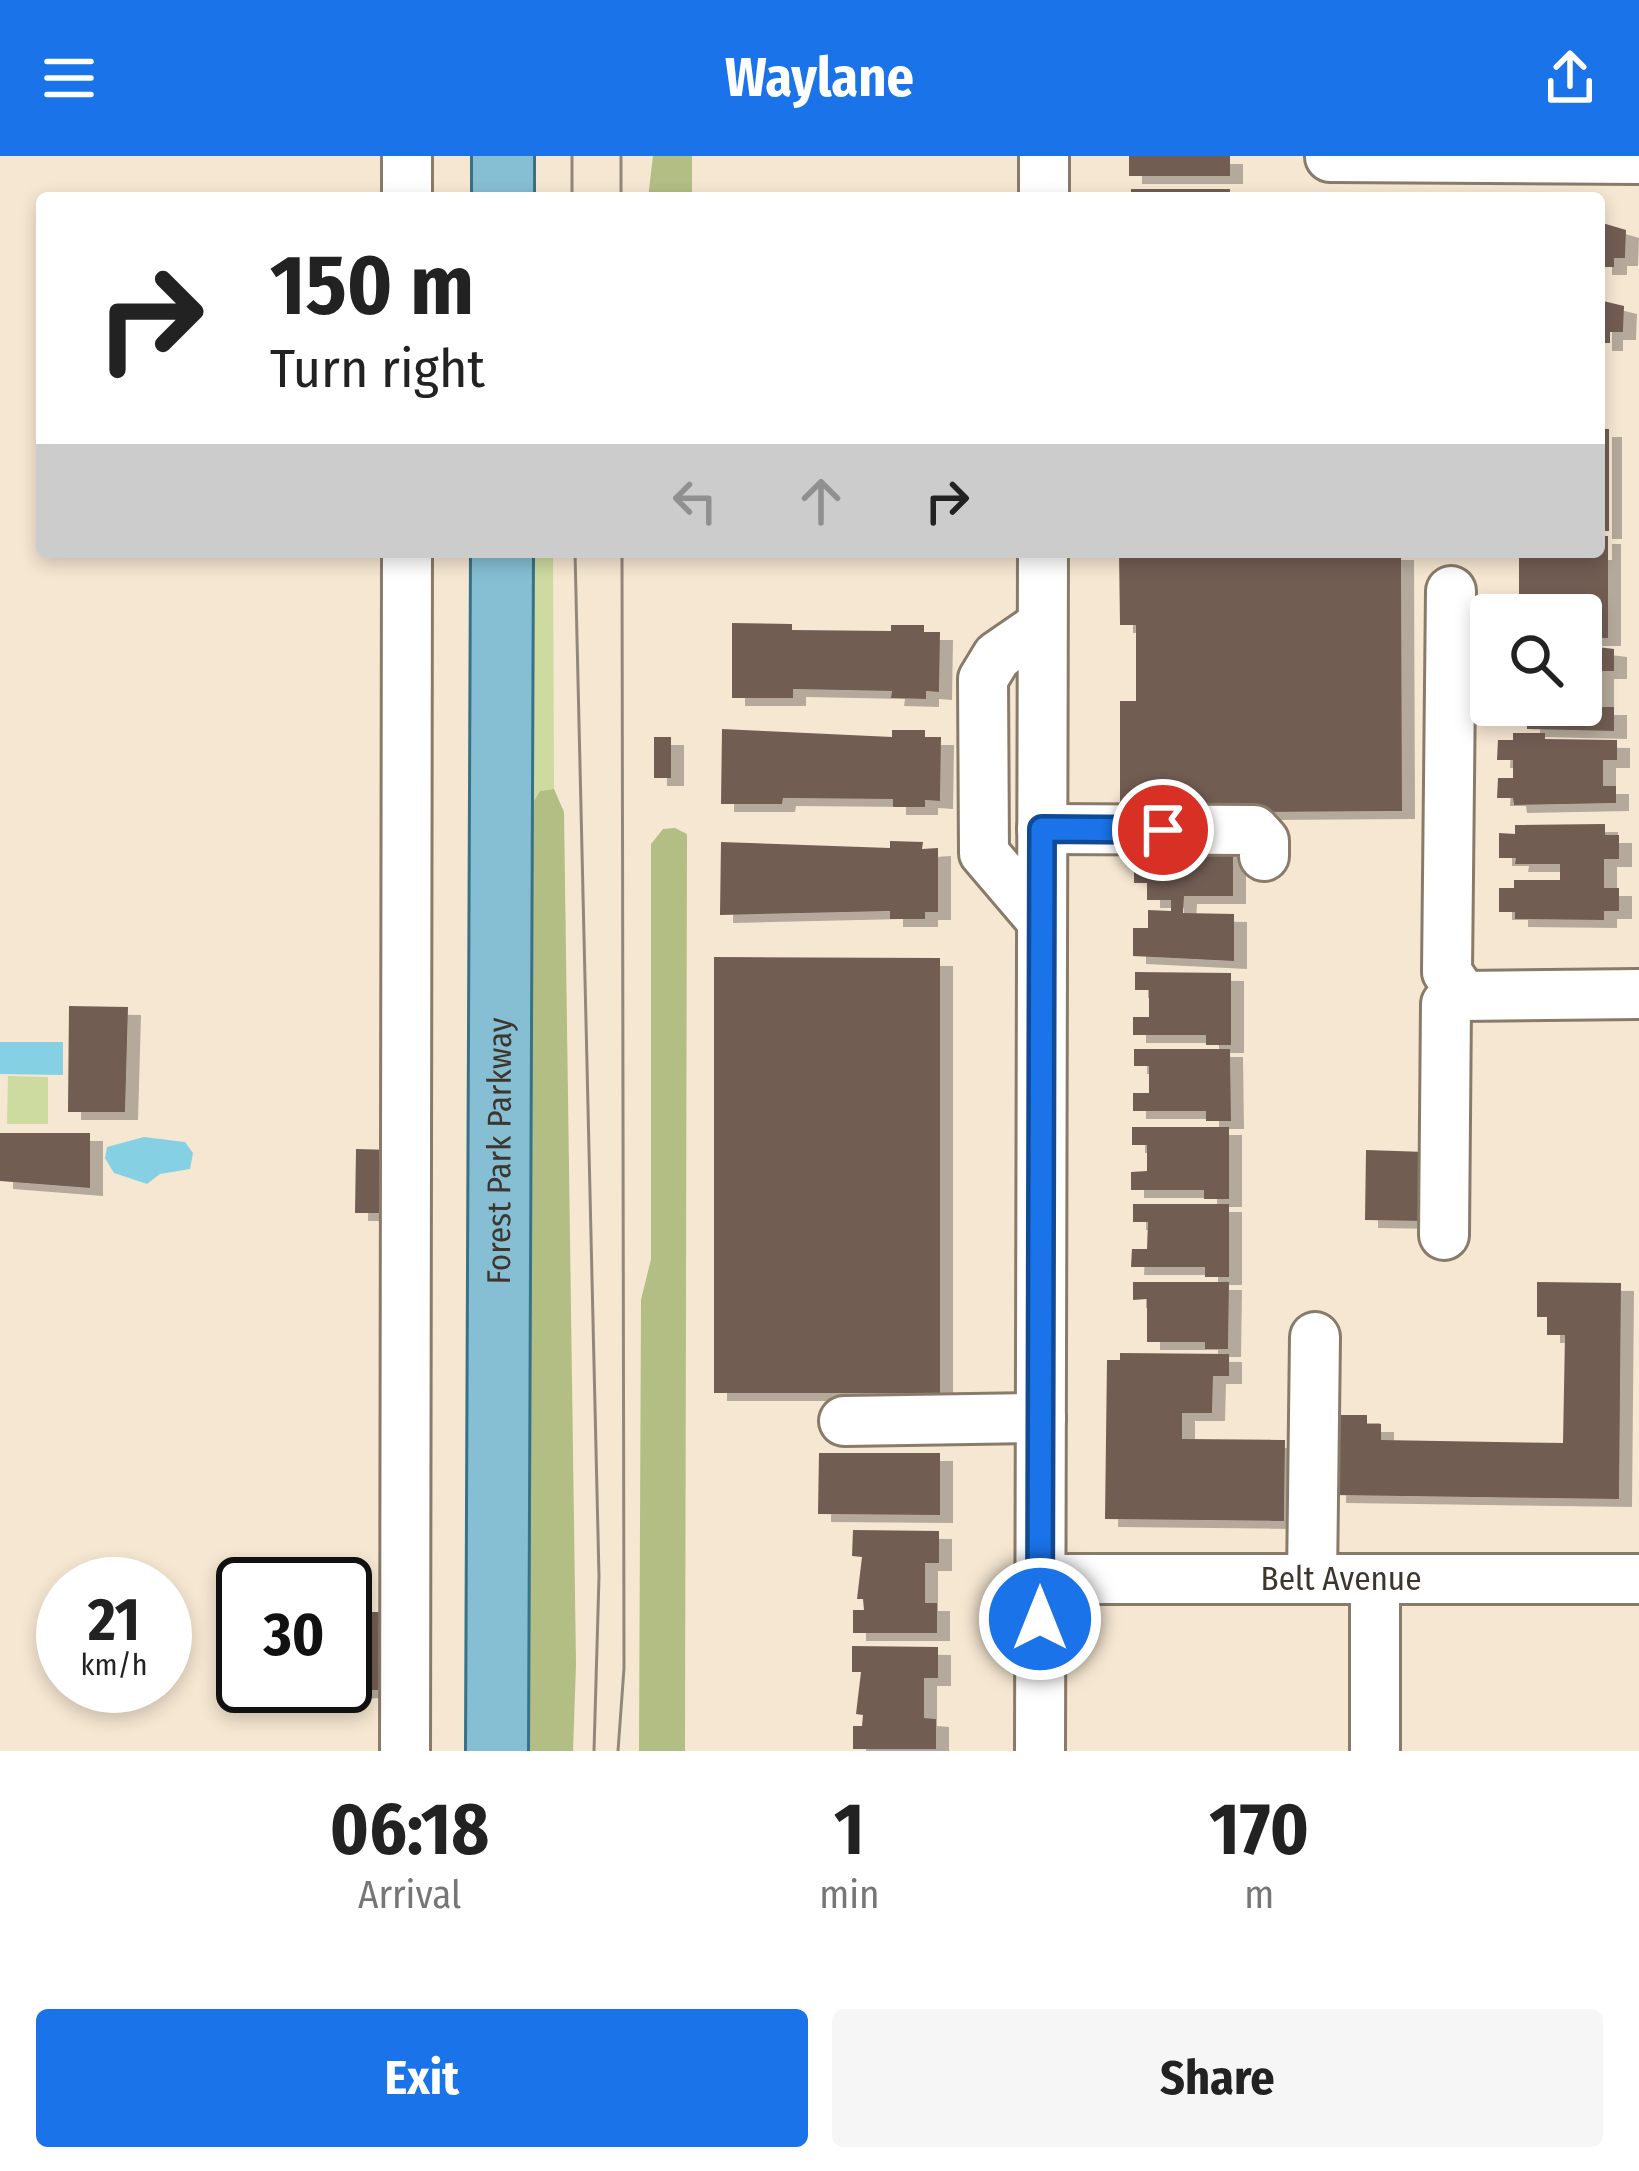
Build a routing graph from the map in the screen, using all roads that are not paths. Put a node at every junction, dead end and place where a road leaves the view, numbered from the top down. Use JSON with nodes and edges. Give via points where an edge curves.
{"nodes":[{"id":1,"x":407,"y":156,"type":"edge"},
{"id":2,"x":461,"y":156,"type":"edge"},
{"id":3,"x":503,"y":156,"type":"edge"},
{"id":4,"x":1044,"y":156,"type":"edge"},
{"id":5,"x":1330,"y":157,"type":"edge"},
{"id":6,"x":1639,"y":159,"type":"edge"},
{"id":7,"x":407,"y":192,"type":"edge"},
{"id":8,"x":461,"y":192,"type":"edge"},
{"id":9,"x":503,"y":192,"type":"edge"},
{"id":10,"x":1044,"y":192,"type":"edge"},
{"id":11,"x":407,"y":558,"type":"edge"},
{"id":12,"x":461,"y":558,"type":"edge"},
{"id":13,"x":502,"y":558,"type":"edge"},
{"id":14,"x":1043,"y":558,"type":"edge"},
{"id":15,"x":1451,"y":591,"type":"dead end"},
{"id":16,"x":1042,"y":625,"type":"junction"},
{"id":17,"x":1042,"y":829,"type":"junction"},
{"id":18,"x":1264,"y":856,"type":"dead end"},
{"id":19,"x":1042,"y":921,"type":"junction"},
{"id":20,"x":1639,"y":994,"type":"edge"},
{"id":21,"x":1463,"y":996,"type":"junction"},
{"id":22,"x":1444,"y":1235,"type":"dead end"},
{"id":23,"x":1315,"y":1337,"type":"dead end"},
{"id":24,"x":1041,"y":1418,"type":"junction"},
{"id":25,"x":844,"y":1421,"type":"dead end"},
{"id":26,"x":1312,"y":1579,"type":"junction"},
{"id":27,"x":1375,"y":1579,"type":"junction"},
{"id":28,"x":1639,"y":1579,"type":"edge"},
{"id":29,"x":1041,"y":1580,"type":"junction"},
{"id":30,"x":405,"y":1751,"type":"edge"},
{"id":31,"x":456,"y":1751,"type":"edge"},
{"id":32,"x":497,"y":1751,"type":"edge"},
{"id":33,"x":1040,"y":1751,"type":"edge"},
{"id":34,"x":1375,"y":1751,"type":"edge"}],
"edges":[{"from":1,"to":7,"type":"street"},
{"from":2,"to":8,"type":"main road"},
{"from":3,"to":9,"type":"main road"},
{"from":4,"to":10,"type":"street"},
{"from":5,"to":6,"type":"street"},
{"from":11,"to":30,"type":"street"},
{"from":12,"to":31,"type":"main road","name":"Forest Park Parkway"},
{"from":13,"to":32,"type":"main road","name":"Forest Park Parkway"},
{"from":14,"to":16,"type":"street"},
{"from":15,"to":21,"type":"street","via":[[1448,972]]},
{"from":16,"to":17,"type":"street"},
{"from":16,"to":19,"type":"street","via":[[997,656],[983,680],[984,853]]},
{"from":17,"to":18,"type":"street","via":[[1254,830]]},
{"from":17,"to":19,"type":"street"},
{"from":19,"to":24,"type":"street"},
{"from":20,"to":21,"type":"street"},
{"from":21,"to":22,"type":"street","via":[[1446,1004]]},
{"from":23,"to":26,"type":"street"},
{"from":24,"to":25,"type":"street"},
{"from":24,"to":29,"type":"street"},
{"from":26,"to":27,"type":"street","name":"Belt Avenue"},
{"from":26,"to":29,"type":"street","name":"Belt Avenue"},
{"from":27,"to":28,"type":"street","name":"Belt Avenue"},
{"from":27,"to":34,"type":"street"},
{"from":29,"to":33,"type":"street"}]}
